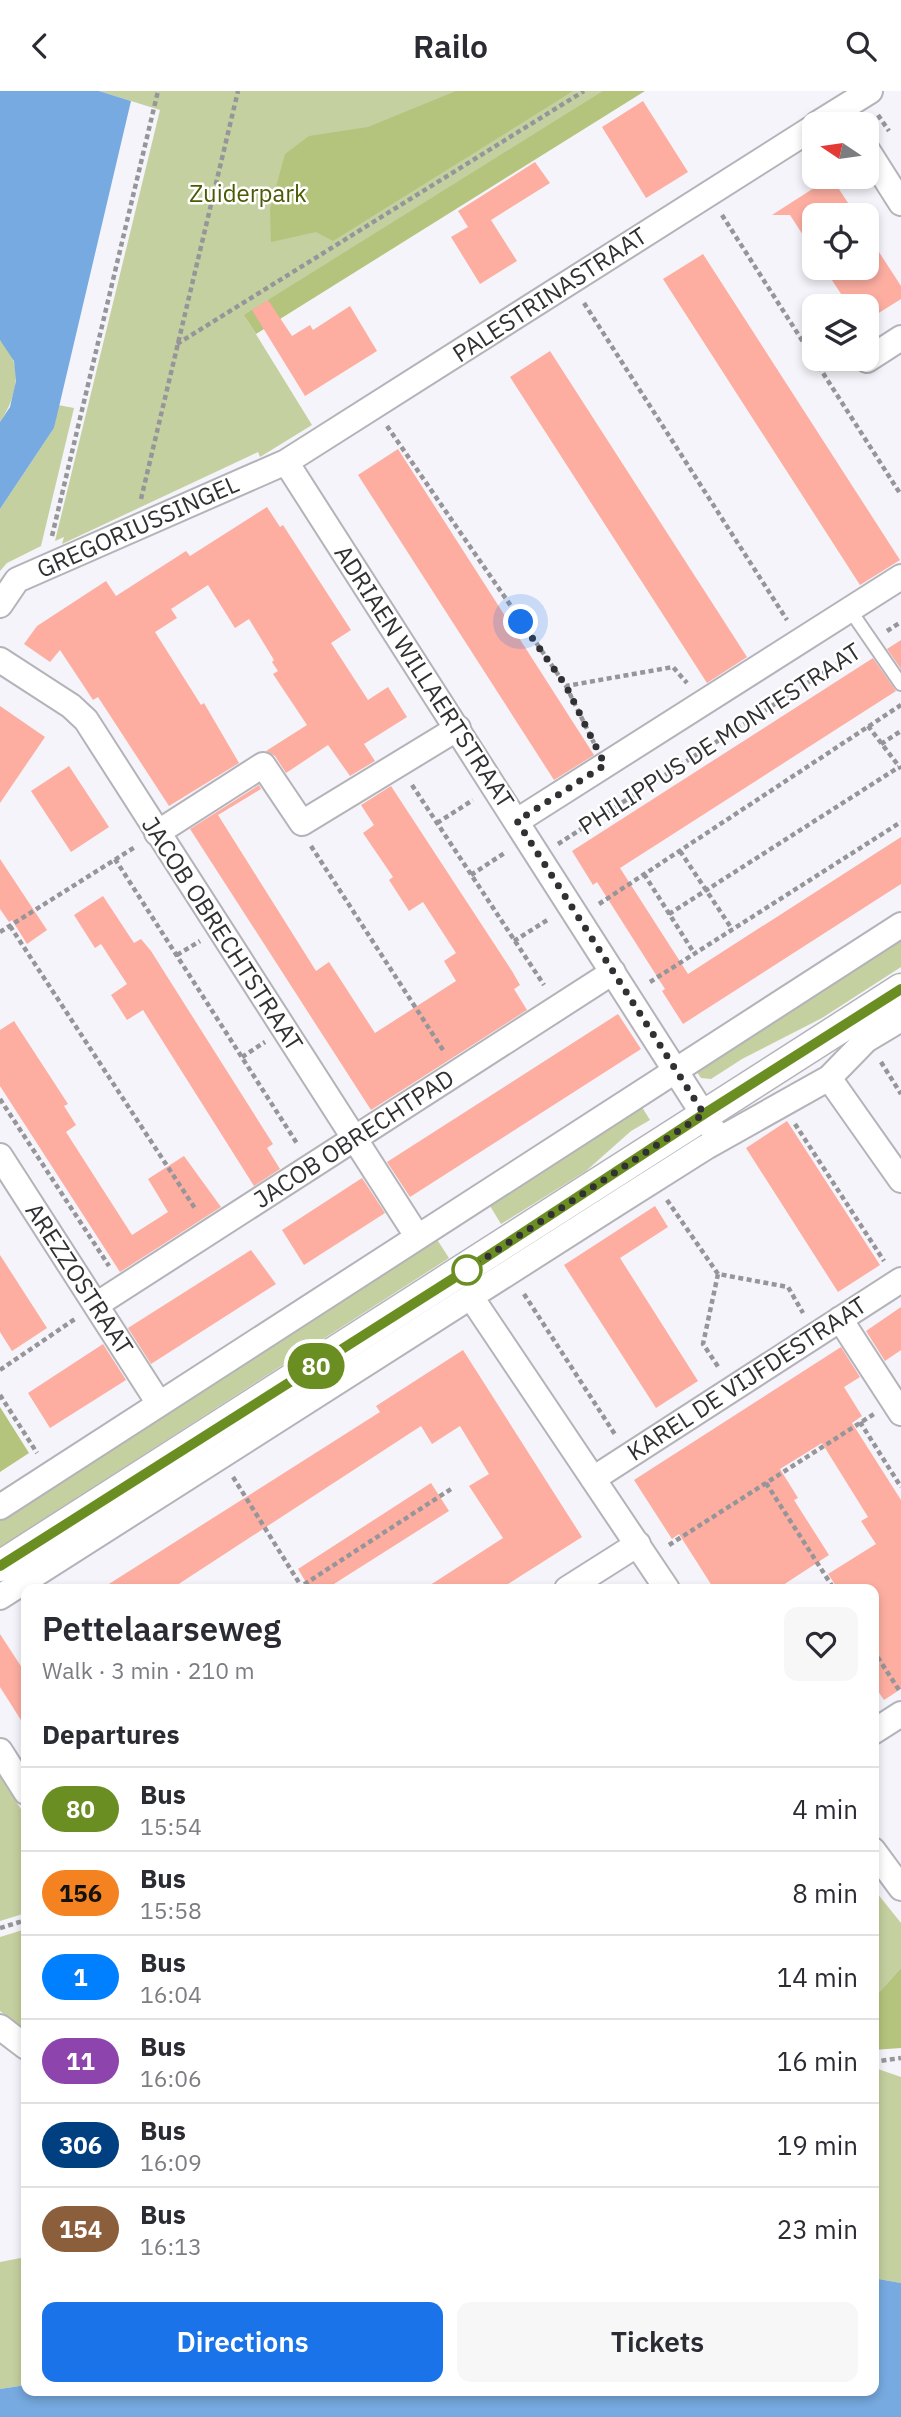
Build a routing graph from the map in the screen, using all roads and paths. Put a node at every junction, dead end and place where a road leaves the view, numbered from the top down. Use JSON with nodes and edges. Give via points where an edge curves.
{"nodes":[{"id":1,"x":158,"y":91,"type":"edge"},
{"id":2,"x":238,"y":91,"type":"edge"},
{"id":3,"x":584,"y":91,"type":"edge"},
{"id":4,"x":867,"y":93,"type":"edge"},
{"id":5,"x":850,"y":112,"type":"edge"},
{"id":6,"x":802,"y":134,"type":"edge"},
{"id":7,"x":894,"y":139,"type":"dead end"},
{"id":8,"x":879,"y":168,"type":"edge"},
{"id":9,"x":708,"y":194,"type":"junction"},
{"id":10,"x":901,"y":202,"type":"edge"},
{"id":11,"x":570,"y":282,"type":"junction"},
{"id":12,"x":901,"y":338,"type":"edge"},
{"id":13,"x":802,"y":340,"type":"edge"},
{"id":14,"x":177,"y":345,"type":"junction"},
{"id":15,"x":879,"y":352,"type":"edge"},
{"id":16,"x":822,"y":371,"type":"edge"},
{"id":17,"x":374,"y":408,"type":"junction"},
{"id":18,"x":286,"y":462,"type":"junction"},
{"id":19,"x":901,"y":495,"type":"edge"},
{"id":20,"x":134,"y":528,"type":"junction"},
{"id":21,"x":45,"y":567,"type":"junction"},
{"id":22,"x":901,"y":577,"type":"edge"},
{"id":23,"x":0,"y":605,"type":"edge"},
{"id":24,"x":850,"y":610,"type":"junction"},
{"id":25,"x":901,"y":622,"type":"edge"},
{"id":26,"x":801,"y":641,"type":"junction"},
{"id":27,"x":872,"y":641,"type":"junction"},
{"id":28,"x":0,"y":660,"type":"edge"},
{"id":29,"x":901,"y":684,"type":"edge"},
{"id":30,"x":566,"y":686,"type":"junction"},
{"id":31,"x":704,"y":702,"type":"junction"},
{"id":32,"x":901,"y":705,"type":"edge"},
{"id":33,"x":867,"y":726,"type":"junction"},
{"id":34,"x":457,"y":728,"type":"junction"},
{"id":35,"x":901,"y":731,"type":"edge"},
{"id":36,"x":881,"y":744,"type":"junction"},
{"id":37,"x":398,"y":764,"type":"junction"},
{"id":38,"x":605,"y":765,"type":"junction"},
{"id":39,"x":900,"y":768,"type":"edge"},
{"id":40,"x":494,"y":786,"type":"junction"},
{"id":41,"x":302,"y":823,"type":"junction"},
{"id":42,"x":437,"y":823,"type":"junction"},
{"id":43,"x":157,"y":833,"type":"junction"},
{"id":44,"x":528,"y":839,"type":"junction"},
{"id":45,"x":680,"y":851,"type":"junction"},
{"id":46,"x":115,"y":859,"type":"junction"},
{"id":47,"x":643,"y":874,"type":"junction"},
{"id":48,"x":471,"y":875,"type":"junction"},
{"id":49,"x":706,"y":891,"type":"junction"},
{"id":50,"x":574,"y":911,"type":"junction"},
{"id":51,"x":669,"y":914,"type":"junction"},
{"id":52,"x":901,"y":925,"type":"edge"},
{"id":53,"x":9,"y":926,"type":"junction"},
{"id":54,"x":732,"y":929,"type":"dead end"},
{"id":55,"x":0,"y":932,"type":"edge"},
{"id":56,"x":514,"y":941,"type":"junction"},
{"id":57,"x":695,"y":953,"type":"dead end"},
{"id":58,"x":613,"y":972,"type":"junction"},
{"id":59,"x":901,"y":989,"type":"edge"},
{"id":60,"x":559,"y":1007,"type":"junction"},
{"id":61,"x":901,"y":1020,"type":"edge"},
{"id":62,"x":866,"y":1040,"type":"junction"},
{"id":63,"x":675,"y":1070,"type":"junction"},
{"id":64,"x":458,"y":1072,"type":"junction"},
{"id":65,"x":829,"y":1078,"type":"junction"},
{"id":66,"x":901,"y":1094,"type":"edge"},
{"id":67,"x":0,"y":1099,"type":"edge"},
{"id":68,"x":783,"y":1105,"type":"junction"},
{"id":69,"x":704,"y":1114,"type":"junction"},
{"id":70,"x":354,"y":1139,"type":"junction"},
{"id":71,"x":720,"y":1140,"type":"junction"},
{"id":72,"x":0,"y":1156,"type":"edge"},
{"id":73,"x":312,"y":1166,"type":"junction"},
{"id":74,"x":654,"y":1180,"type":"junction"},
{"id":75,"x":901,"y":1180,"type":"edge"},
{"id":76,"x":210,"y":1231,"type":"junction"},
{"id":77,"x":417,"y":1236,"type":"junction"},
{"id":78,"x":510,"y":1273,"type":"junction"},
{"id":79,"x":718,"y":1274,"type":"junction"},
{"id":80,"x":899,"y":1281,"type":"edge"},
{"id":81,"x":123,"y":1287,"type":"junction"},
{"id":82,"x":471,"y":1297,"type":"junction"},
{"id":83,"x":96,"y":1305,"type":"junction"},
{"id":84,"x":840,"y":1319,"type":"junction"},
{"id":85,"x":816,"y":1335,"type":"junction"},
{"id":86,"x":0,"y":1370,"type":"edge"},
{"id":87,"x":732,"y":1388,"type":"junction"},
{"id":88,"x":0,"y":1395,"type":"edge"},
{"id":89,"x":158,"y":1402,"type":"junction"},
{"id":90,"x":897,"y":1408,"type":"edge"},
{"id":91,"x":860,"y":1422,"type":"junction"},
{"id":92,"x":628,"y":1456,"type":"junction"},
{"id":93,"x":220,"y":1457,"type":"junction"},
{"id":94,"x":51,"y":1474,"type":"junction"},
{"id":95,"x":593,"y":1479,"type":"junction"},
{"id":96,"x":766,"y":1483,"type":"junction"},
{"id":97,"x":901,"y":1487,"type":"edge"},
{"id":98,"x":451,"y":1489,"type":"dead end"},
{"id":99,"x":0,"y":1507,"type":"edge"},
{"id":100,"x":662,"y":1533,"type":"dead end"},
{"id":101,"x":670,"y":1545,"type":"junction"},
{"id":102,"x":642,"y":1552,"type":"junction"},
{"id":103,"x":677,"y":1556,"type":"dead end"},
{"id":104,"x":0,"y":1566,"type":"edge"},
{"id":105,"x":36,"y":1583,"type":"edge"},
{"id":106,"x":298,"y":1584,"type":"edge"},
{"id":107,"x":306,"y":1584,"type":"edge"},
{"id":108,"x":577,"y":1584,"type":"edge"},
{"id":109,"x":664,"y":1584,"type":"edge"},
{"id":110,"x":831,"y":1584,"type":"edge"},
{"id":111,"x":21,"y":1589,"type":"edge"},
{"id":112,"x":0,"y":1597,"type":"edge"},
{"id":113,"x":879,"y":1659,"type":"edge"},
{"id":114,"x":901,"y":1693,"type":"edge"},
{"id":115,"x":901,"y":1714,"type":"edge"},
{"id":116,"x":879,"y":1728,"type":"edge"},
{"id":117,"x":0,"y":1751,"type":"edge"},
{"id":118,"x":21,"y":1784,"type":"edge"},
{"id":119,"x":879,"y":1858,"type":"edge"},
{"id":120,"x":901,"y":1888,"type":"edge"},
{"id":121,"x":21,"y":1922,"type":"edge"},
{"id":122,"x":0,"y":1928,"type":"edge"},
{"id":123,"x":0,"y":2027,"type":"edge"},
{"id":124,"x":21,"y":2043,"type":"edge"},
{"id":125,"x":901,"y":2058,"type":"edge"},
{"id":126,"x":879,"y":2061,"type":"edge"}],
"edges":[{"from":1,"to":21,"type":"path"},
{"from":2,"to":14,"type":"path"},
{"from":3,"to":14,"type":"path"},
{"from":4,"to":5,"type":"street","name":"PALESTRINASTRAAT"},
{"from":4,"to":7,"type":"path"},
{"from":6,"to":9,"type":"street","name":"PALESTRINASTRAAT"},
{"from":8,"to":10,"type":"street"},
{"from":9,"to":11,"type":"street","name":"PALESTRINASTRAAT"},
{"from":9,"to":13,"type":"path"},
{"from":11,"to":17,"type":"street","name":"PALESTRINASTRAAT"},
{"from":11,"to":26,"type":"path"},
{"from":12,"to":15,"type":"street"},
{"from":14,"to":20,"type":"path"},
{"from":16,"to":19,"type":"path"},
{"from":17,"to":18,"type":"street","name":"PALESTRINASTRAAT"},
{"from":17,"to":30,"type":"path"},
{"from":18,"to":20,"type":"street","name":"GREGORIUSSINGEL"},
{"from":18,"to":34,"type":"street","name":"ADRIAEN WILLAERTSTRAAT"},
{"from":20,"to":21,"type":"street","name":"GREGORIUSSINGEL"},
{"from":21,"to":23,"type":"street","name":"GREGORIUSSINGEL","via":[[17,580]]},
{"from":22,"to":24,"type":"street","name":"PHILIPPUS DE MONTESTRAAT"},
{"from":24,"to":26,"type":"street","name":"PHILIPPUS DE MONTESTRAAT"},
{"from":24,"to":27,"type":"lane"},
{"from":25,"to":27,"type":"path","name":"PHILIPPUS DE MONTESTRAAT"},
{"from":26,"to":31,"type":"street","name":"PHILIPPUS DE MONTESTRAAT"},
{"from":27,"to":29,"type":"lane"},
{"from":27,"to":44,"type":"path","name":"PHILIPPUS DE MONTESTRAAT"},
{"from":28,"to":43,"type":"street","name":"JACOB OBRECHTSTRAAT","via":[[86,720]]},
{"from":30,"to":31,"type":"path","via":[[673,667]]},
{"from":30,"to":38,"type":"path"},
{"from":31,"to":38,"type":"street","name":"PHILIPPUS DE MONTESTRAAT"},
{"from":32,"to":33,"type":"path"},
{"from":33,"to":36,"type":"path"},
{"from":33,"to":45,"type":"path"},
{"from":34,"to":37,"type":"street"},
{"from":34,"to":40,"type":"street","name":"ADRIAEN WILLAERTSTRAAT"},
{"from":35,"to":36,"type":"path"},
{"from":36,"to":39,"type":"path"},
{"from":37,"to":41,"type":"street"},
{"from":37,"to":42,"type":"path"},
{"from":38,"to":44,"type":"street","name":"PHILIPPUS DE MONTESTRAAT"},
{"from":39,"to":49,"type":"path"},
{"from":40,"to":42,"type":"path"},
{"from":40,"to":44,"type":"street","name":"ADRIAEN WILLAERTSTRAAT"},
{"from":41,"to":43,"type":"street","via":[[263,765]]},
{"from":41,"to":64,"type":"path","via":[[304,837]]},
{"from":42,"to":48,"type":"path"},
{"from":43,"to":46,"type":"path"},
{"from":43,"to":70,"type":"street","name":"JACOB OBRECHTSTRAAT"},
{"from":44,"to":48,"type":"path"},
{"from":44,"to":50,"type":"street","name":"ADRIAEN WILLAERTSTRAAT"},
{"from":45,"to":47,"type":"path"},
{"from":45,"to":49,"type":"path"},
{"from":46,"to":53,"type":"path"},
{"from":46,"to":73,"type":"path"},
{"from":47,"to":50,"type":"path"},
{"from":47,"to":51,"type":"path"},
{"from":48,"to":56,"type":"path"},
{"from":49,"to":51,"type":"path"},
{"from":49,"to":54,"type":"path"},
{"from":50,"to":56,"type":"path"},
{"from":50,"to":58,"type":"street","name":"ADRIAEN WILLAERTSTRAAT"},
{"from":51,"to":57,"type":"path"},
{"from":52,"to":63,"type":"street"},
{"from":53,"to":55,"type":"path"},
{"from":53,"to":76,"type":"path"},
{"from":56,"to":60,"type":"path"},
{"from":58,"to":60,"type":"street","name":"JACOB OBRECHTPAD"},
{"from":58,"to":63,"type":"street","name":"ADRIAEN WILLAERTSTRAAT"},
{"from":59,"to":69,"type":"street"},
{"from":60,"to":64,"type":"street","name":"JACOB OBRECHTPAD"},
{"from":61,"to":62,"type":"street"},
{"from":62,"to":65,"type":"street"},
{"from":62,"to":66,"type":"path"},
{"from":63,"to":69,"type":"street","name":"ADRIAEN WILLAERTSTRAAT"},
{"from":63,"to":77,"type":"street"},
{"from":64,"to":70,"type":"street","name":"JACOB OBRECHTPAD"},
{"from":65,"to":68,"type":"street"},
{"from":65,"to":75,"type":"street"},
{"from":67,"to":81,"type":"path"},
{"from":68,"to":71,"type":"street"},
{"from":68,"to":80,"type":"path"},
{"from":69,"to":71,"type":"street","name":"ADRIAEN WILLAERTSTRAAT"},
{"from":69,"to":104,"type":"street"},
{"from":70,"to":73,"type":"street","name":"JACOB OBRECHTPAD"},
{"from":70,"to":77,"type":"street","name":"JACOB OBRECHTSTRAAT"},
{"from":71,"to":74,"type":"street"},
{"from":72,"to":83,"type":"street","name":"AREZZOSTRAAT"},
{"from":73,"to":76,"type":"street","name":"JACOB OBRECHTPAD"},
{"from":74,"to":78,"type":"street"},
{"from":74,"to":79,"type":"path"},
{"from":76,"to":81,"type":"street","name":"JACOB OBRECHTPAD"},
{"from":77,"to":89,"type":"street"},
{"from":78,"to":82,"type":"street"},
{"from":78,"to":92,"type":"path"},
{"from":79,"to":85,"type":"path","via":[[788,1287]]},
{"from":79,"to":87,"type":"path","via":[[703,1344]]},
{"from":80,"to":84,"type":"street","name":"KAREL DE VIJFDESTRAAT"},
{"from":81,"to":83,"type":"street","name":"JACOB OBRECHTPAD"},
{"from":82,"to":93,"type":"street"},
{"from":82,"to":95,"type":"street"},
{"from":83,"to":86,"type":"path"},
{"from":83,"to":89,"type":"street","name":"AREZZOSTRAAT"},
{"from":84,"to":85,"type":"street","name":"KAREL DE VIJFDESTRAAT"},
{"from":84,"to":90,"type":"street"},
{"from":85,"to":87,"type":"street","name":"KAREL DE VIJFDESTRAAT"},
{"from":87,"to":92,"type":"street","name":"KAREL DE VIJFDESTRAAT"},
{"from":88,"to":94,"type":"path"},
{"from":89,"to":94,"type":"street"},
{"from":90,"to":91,"type":"path"},
{"from":91,"to":96,"type":"path"},
{"from":91,"to":97,"type":"path"},
{"from":92,"to":95,"type":"street","name":"KAREL DE VIJFDESTRAAT"},
{"from":93,"to":105,"type":"street"},
{"from":93,"to":106,"type":"path"},
{"from":94,"to":99,"type":"street"},
{"from":95,"to":102,"type":"street"},
{"from":96,"to":101,"type":"path"},
{"from":96,"to":110,"type":"path"},
{"from":98,"to":107,"type":"path"},
{"from":100,"to":101,"type":"path"},
{"from":101,"to":102,"type":"path"},
{"from":101,"to":103,"type":"path"},
{"from":102,"to":108,"type":"street"},
{"from":102,"to":109,"type":"street"},
{"from":111,"to":112,"type":"street"},
{"from":113,"to":114,"type":"path"},
{"from":115,"to":116,"type":"street"},
{"from":117,"to":118,"type":"street"},
{"from":119,"to":120,"type":"street"},
{"from":121,"to":122,"type":"path"},
{"from":123,"to":124,"type":"street"},
{"from":125,"to":126,"type":"path"}]}
